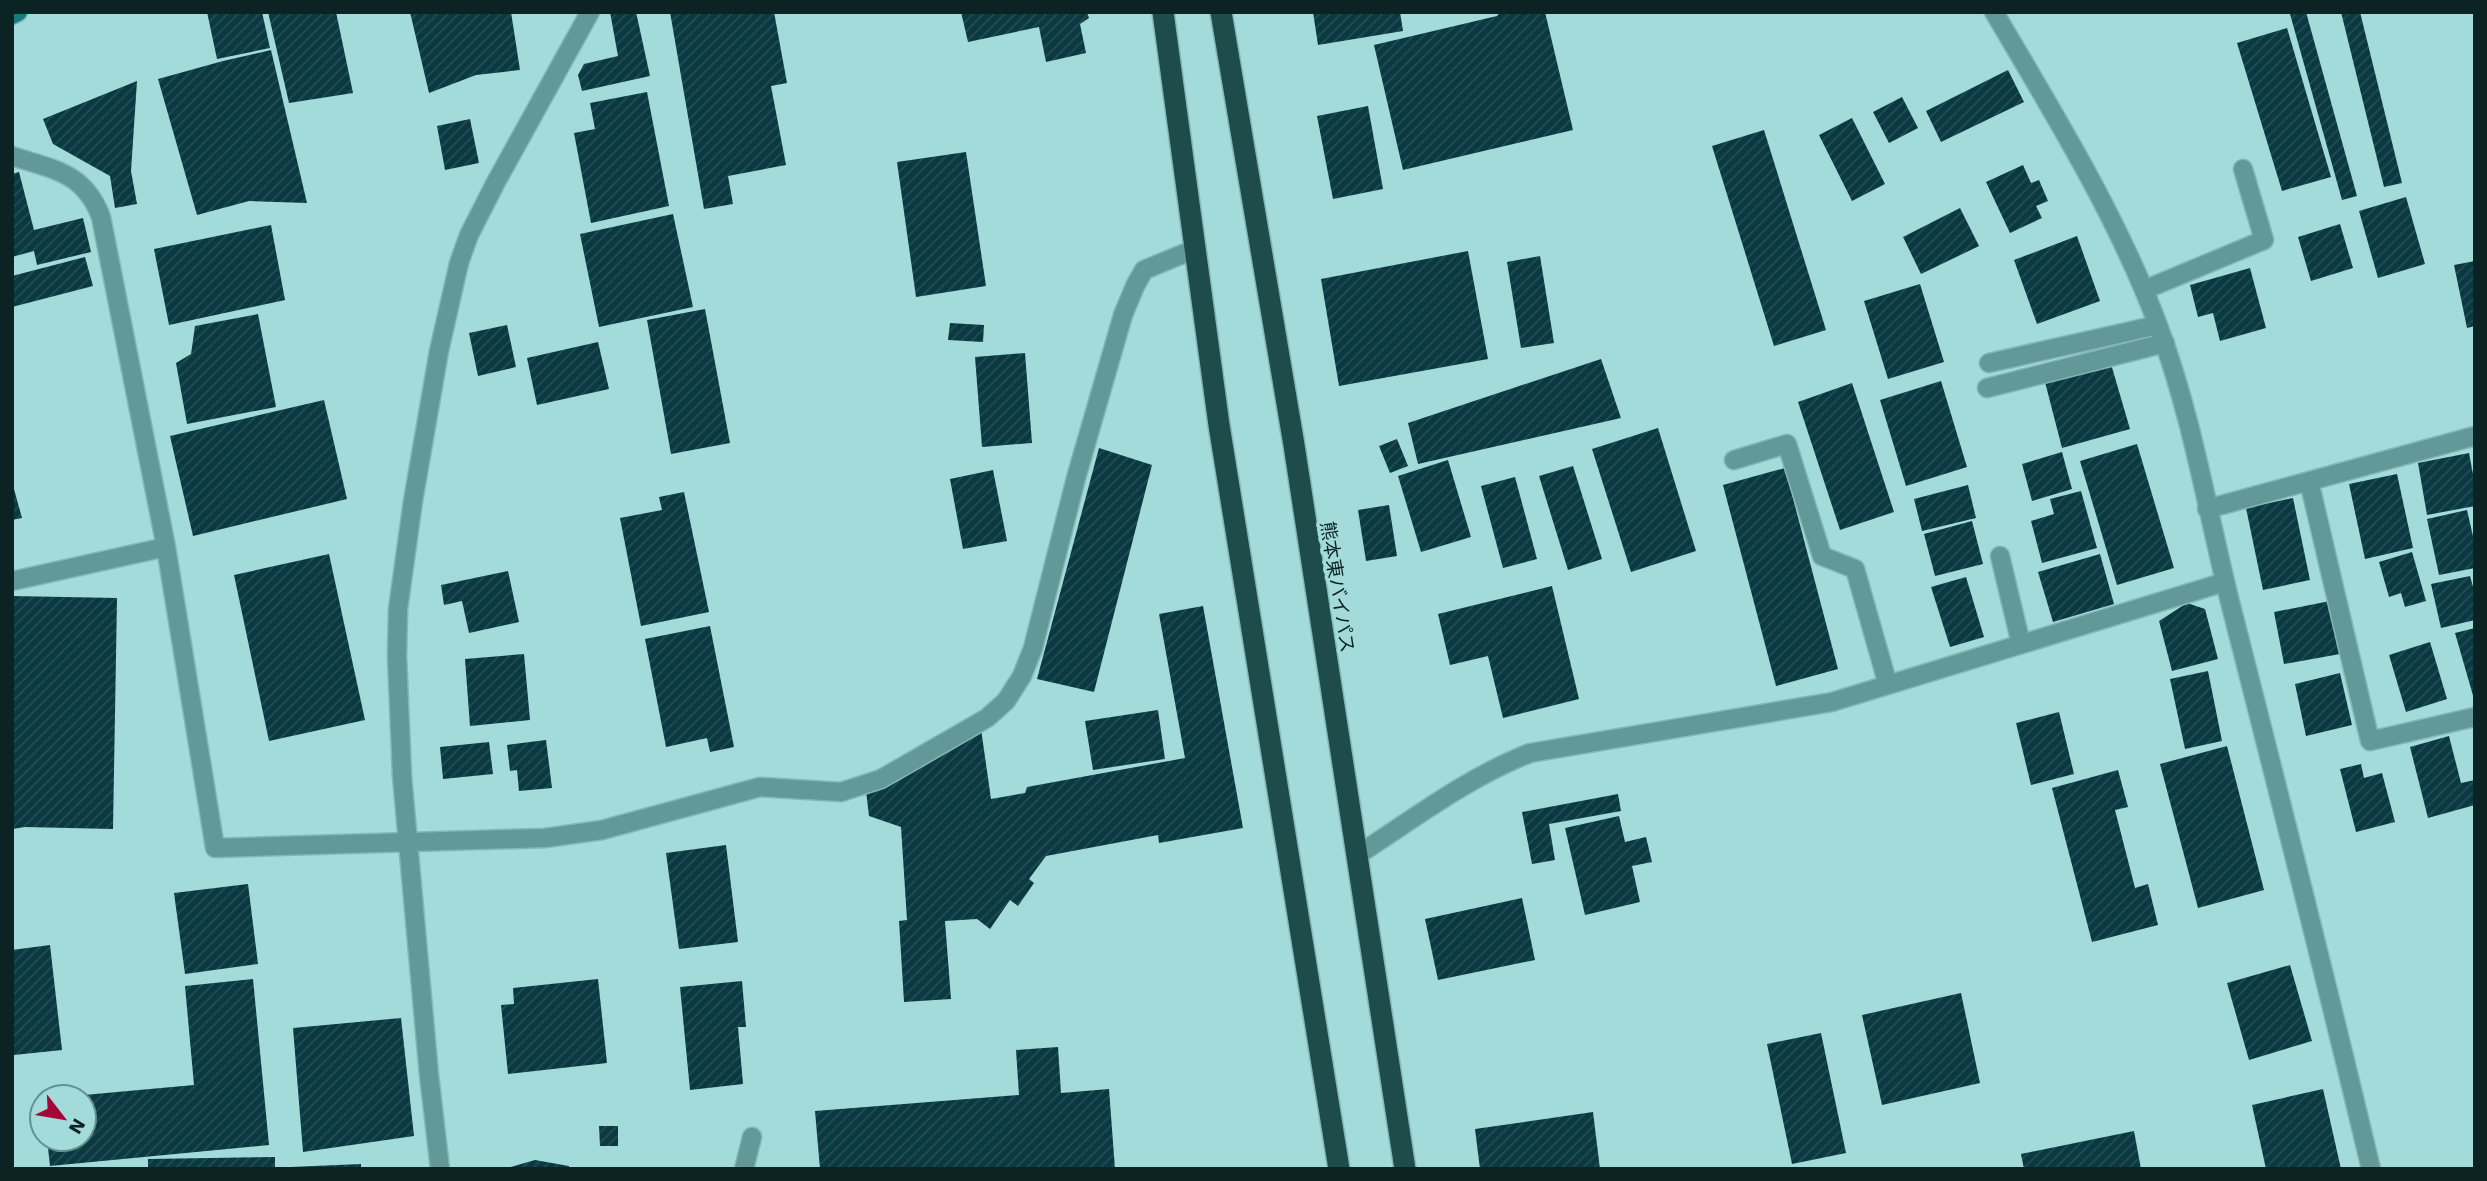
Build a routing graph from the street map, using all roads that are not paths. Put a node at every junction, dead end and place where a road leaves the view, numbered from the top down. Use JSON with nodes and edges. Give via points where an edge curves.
{"nodes":[{"id":1,"x":18,"y":12,"type":"edge"},
{"id":2,"x":590,"y":12,"type":"edge"},
{"id":3,"x":1163,"y":12,"type":"edge"},
{"id":4,"x":1221,"y":12,"type":"edge"},
{"id":5,"x":1994,"y":12,"type":"edge"},
{"id":6,"x":12,"y":15,"type":"edge"},
{"id":7,"x":12,"y":156,"type":"edge"},
{"id":8,"x":2243,"y":169,"type":"dead end"},
{"id":9,"x":1195,"y":249,"type":"junction"},
{"id":10,"x":2144,"y":289,"type":"junction"},
{"id":11,"x":2158,"y":325,"type":"junction"},
{"id":12,"x":2165,"y":344,"type":"junction"},
{"id":13,"x":1989,"y":363,"type":"dead end"},
{"id":14,"x":1987,"y":388,"type":"dead end"},
{"id":15,"x":2474,"y":439,"type":"edge"},
{"id":16,"x":1734,"y":460,"type":"dead end"},
{"id":17,"x":2309,"y":481,"type":"junction"},
{"id":18,"x":2207,"y":509,"type":"junction"},
{"id":19,"x":166,"y":547,"type":"junction"},
{"id":20,"x":2000,"y":556,"type":"dead end"},
{"id":21,"x":12,"y":581,"type":"edge"},
{"id":22,"x":2225,"y":582,"type":"junction"},
{"id":23,"x":2021,"y":644,"type":"junction"},
{"id":24,"x":1888,"y":685,"type":"junction"},
{"id":25,"x":2475,"y":716,"type":"edge"},
{"id":26,"x":409,"y":841,"type":"junction"},
{"id":27,"x":1356,"y":856,"type":"junction"},
{"id":28,"x":752,"y":1137,"type":"dead end"},
{"id":29,"x":440,"y":1169,"type":"edge"},
{"id":30,"x":744,"y":1169,"type":"edge"},
{"id":31,"x":1339,"y":1169,"type":"edge"},
{"id":32,"x":1405,"y":1169,"type":"edge"},
{"id":33,"x":2371,"y":1169,"type":"edge"}],
"edges":[{"from":1,"to":6,"type":"main road"},
{"from":2,"to":26,"type":"street","via":[[482,208],[459,263],[447,315],[413,500],[396,633]]},
{"from":3,"to":9,"type":"highway"},
{"from":4,"to":27,"type":"highway","name":"熊本東バイパス","via":[[1294,445]]},
{"from":5,"to":10,"type":"street","via":[[2049,105]]},
{"from":7,"to":19,"type":"street","via":[[72,178],[95,201]]},
{"from":8,"to":10,"type":"street","via":[[2264,240]]},
{"from":9,"to":26,"type":"street","via":[[1144,270],[1135,286],[1076,478],[1033,648],[1006,701],[987,718],[881,779],[841,792],[760,788],[602,830],[545,838]]},
{"from":9,"to":31,"type":"highway","via":[[1219,425]]},
{"from":10,"to":11,"type":"street"},
{"from":11,"to":12,"type":"street"},
{"from":11,"to":13,"type":"street"},
{"from":12,"to":14,"type":"street"},
{"from":12,"to":18,"type":"street","via":[[2182,392]]},
{"from":15,"to":17,"type":"street"},
{"from":16,"to":24,"type":"street","via":[[1787,444],[1822,556],[1855,569]]},
{"from":17,"to":18,"type":"street"},
{"from":17,"to":25,"type":"street","via":[[2370,741]]},
{"from":18,"to":22,"type":"street"},
{"from":19,"to":21,"type":"street"},
{"from":19,"to":26,"type":"street","via":[[215,848]]},
{"from":20,"to":23,"type":"street"},
{"from":22,"to":23,"type":"street"},
{"from":22,"to":33,"type":"street"},
{"from":23,"to":24,"type":"street"},
{"from":24,"to":27,"type":"street","via":[[1832,702],[1530,753],[1472,781]]},
{"from":26,"to":29,"type":"street"},
{"from":27,"to":32,"type":"highway","name":"熊本東バイパス"},
{"from":28,"to":30,"type":"street"}]}
